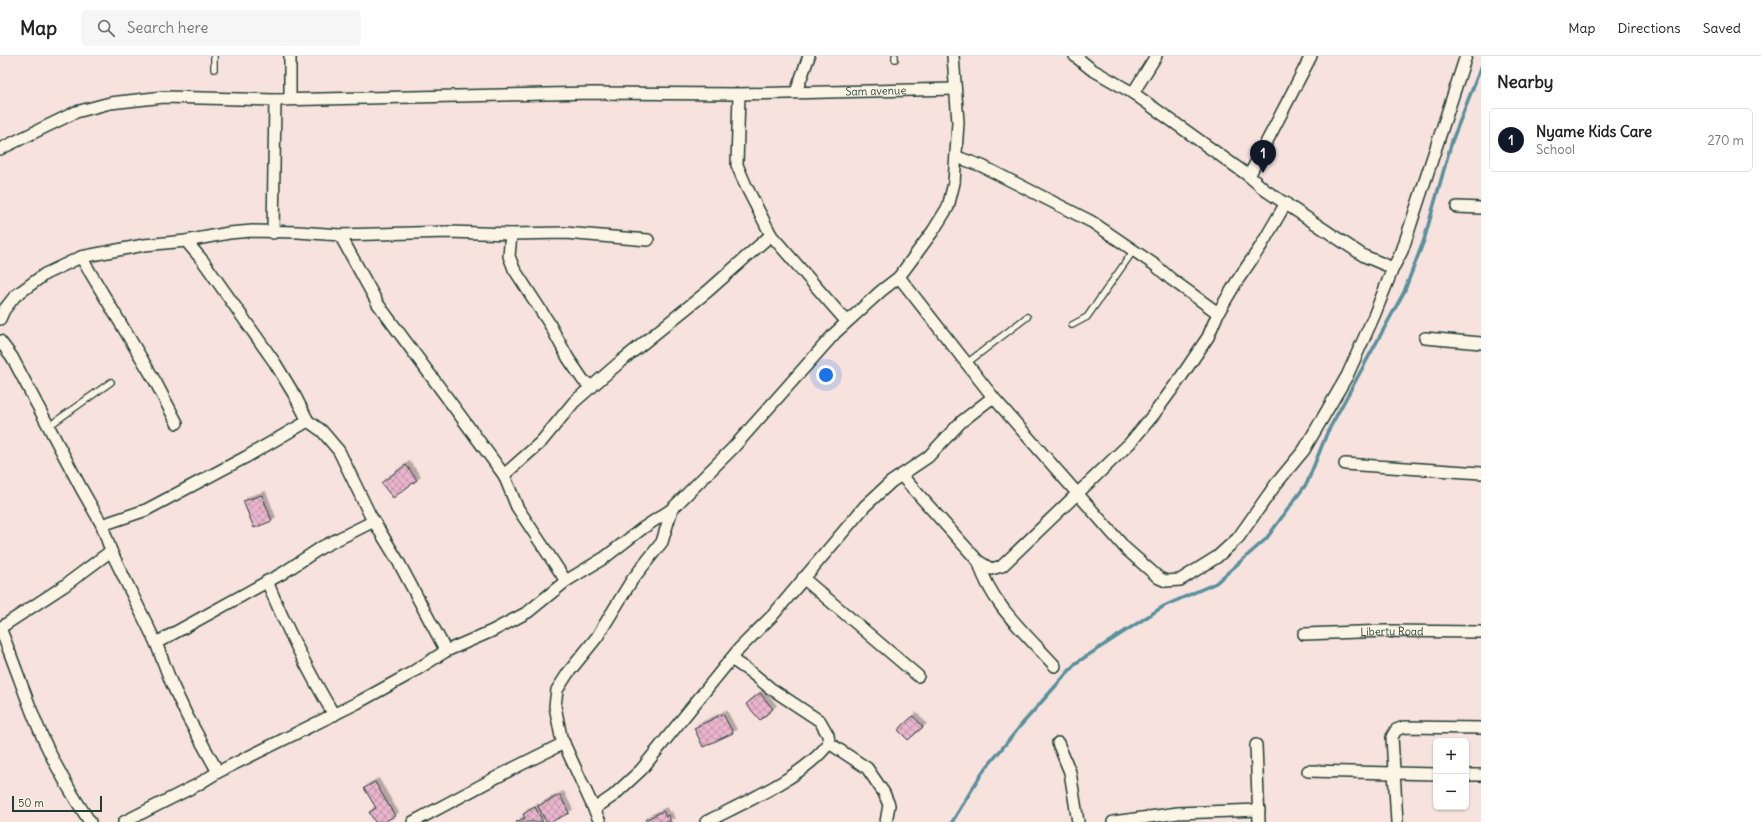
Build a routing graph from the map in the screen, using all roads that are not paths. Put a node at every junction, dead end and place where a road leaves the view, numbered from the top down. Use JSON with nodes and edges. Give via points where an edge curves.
{"nodes":[{"id":1,"x":214,"y":56,"type":"edge"},
{"id":2,"x":290,"y":56,"type":"edge"},
{"id":3,"x":809,"y":56,"type":"edge"},
{"id":4,"x":953,"y":56,"type":"edge"},
{"id":5,"x":1074,"y":56,"type":"edge"},
{"id":6,"x":1156,"y":56,"type":"edge"},
{"id":7,"x":1311,"y":56,"type":"edge"},
{"id":8,"x":1466,"y":56,"type":"edge"},
{"id":9,"x":214,"y":69,"type":"dead end"},
{"id":10,"x":955,"y":89,"type":"junction"},
{"id":11,"x":796,"y":92,"type":"junction"},
{"id":12,"x":1133,"y":93,"type":"junction"},
{"id":13,"x":739,"y":94,"type":"junction"},
{"id":14,"x":290,"y":99,"type":"junction"},
{"id":15,"x":275,"y":100,"type":"junction"},
{"id":16,"x":0,"y":149,"type":"edge"},
{"id":17,"x":957,"y":157,"type":"junction"},
{"id":18,"x":1249,"y":176,"type":"junction"},
{"id":19,"x":1286,"y":203,"type":"junction"},
{"id":20,"x":1458,"y":207,"type":"dead end"},
{"id":21,"x":1481,"y":208,"type":"edge"},
{"id":22,"x":273,"y":233,"type":"junction"},
{"id":23,"x":511,"y":234,"type":"junction"},
{"id":24,"x":340,"y":235,"type":"junction"},
{"id":25,"x":772,"y":235,"type":"junction"},
{"id":26,"x":648,"y":240,"type":"dead end"},
{"id":27,"x":186,"y":241,"type":"junction"},
{"id":28,"x":1134,"y":250,"type":"junction"},
{"id":29,"x":81,"y":257,"type":"junction"},
{"id":30,"x":1393,"y":268,"type":"junction"},
{"id":31,"x":899,"y":277,"type":"junction"},
{"id":32,"x":1218,"y":313,"type":"junction"},
{"id":33,"x":1027,"y":317,"type":"dead end"},
{"id":34,"x":0,"y":319,"type":"edge"},
{"id":35,"x":846,"y":321,"type":"junction"},
{"id":36,"x":1072,"y":325,"type":"dead end"},
{"id":37,"x":1425,"y":338,"type":"dead end"},
{"id":38,"x":0,"y":341,"type":"edge"},
{"id":39,"x":1481,"y":343,"type":"edge"},
{"id":40,"x":967,"y":364,"type":"junction"},
{"id":41,"x":110,"y":382,"type":"dead end"},
{"id":42,"x":592,"y":386,"type":"junction"},
{"id":43,"x":992,"y":397,"type":"junction"},
{"id":44,"x":308,"y":421,"type":"junction"},
{"id":45,"x":176,"y":422,"type":"dead end"},
{"id":46,"x":48,"y":426,"type":"junction"},
{"id":47,"x":1345,"y":464,"type":"dead end"},
{"id":48,"x":1481,"y":473,"type":"edge"},
{"id":49,"x":504,"y":475,"type":"junction"},
{"id":50,"x":901,"y":475,"type":"junction"},
{"id":51,"x":1077,"y":493,"type":"junction"},
{"id":52,"x":672,"y":509,"type":"junction"},
{"id":53,"x":374,"y":520,"type":"junction"},
{"id":54,"x":102,"y":525,"type":"junction"},
{"id":55,"x":111,"y":551,"type":"junction"},
{"id":56,"x":979,"y":562,"type":"junction"},
{"id":57,"x":804,"y":578,"type":"junction"},
{"id":58,"x":566,"y":581,"type":"junction"},
{"id":59,"x":267,"y":582,"type":"junction"},
{"id":60,"x":0,"y":628,"type":"edge"},
{"id":61,"x":1481,"y":632,"type":"edge"},
{"id":62,"x":1304,"y":634,"type":"dead end"},
{"id":63,"x":156,"y":643,"type":"junction"},
{"id":64,"x":446,"y":650,"type":"junction"},
{"id":65,"x":731,"y":659,"type":"junction"},
{"id":66,"x":1055,"y":666,"type":"dead end"},
{"id":67,"x":918,"y":676,"type":"dead end"},
{"id":68,"x":334,"y":715,"type":"junction"},
{"id":69,"x":1481,"y":728,"type":"edge"},
{"id":70,"x":564,"y":743,"type":"junction"},
{"id":71,"x":1058,"y":743,"type":"dead end"},
{"id":72,"x":830,"y":744,"type":"junction"},
{"id":73,"x":1256,"y":745,"type":"dead end"},
{"id":74,"x":1308,"y":771,"type":"dead end"},
{"id":75,"x":218,"y":772,"type":"junction"},
{"id":76,"x":1394,"y":773,"type":"junction"},
{"id":77,"x":1433,"y":774,"type":"edge"},
{"id":78,"x":1469,"y":775,"type":"edge"},
{"id":79,"x":1481,"y":775,"type":"edge"},
{"id":80,"x":594,"y":809,"type":"junction"},
{"id":81,"x":1259,"y":810,"type":"junction"},
{"id":82,"x":90,"y":822,"type":"edge"},
{"id":83,"x":124,"y":822,"type":"edge"},
{"id":84,"x":413,"y":822,"type":"edge"},
{"id":85,"x":600,"y":822,"type":"edge"},
{"id":86,"x":706,"y":822,"type":"edge"},
{"id":87,"x":886,"y":822,"type":"edge"},
{"id":88,"x":1078,"y":822,"type":"edge"},
{"id":89,"x":1113,"y":822,"type":"edge"},
{"id":90,"x":1259,"y":822,"type":"edge"},
{"id":91,"x":1397,"y":822,"type":"edge"}],
"edges":[{"from":1,"to":9,"type":"lane"},
{"from":2,"to":14,"type":"street"},
{"from":3,"to":11,"type":"street"},
{"from":4,"to":10,"type":"street"},
{"from":5,"to":12,"type":"street"},
{"from":6,"to":12,"type":"street"},
{"from":7,"to":18,"type":"street"},
{"from":8,"to":30,"type":"street","via":[[1402,251]]},
{"from":10,"to":11,"type":"street","name":"Sam avenue"},
{"from":10,"to":17,"type":"street","via":[[958,122]]},
{"from":11,"to":13,"type":"street","name":"Sam avenue"},
{"from":12,"to":18,"type":"street"},
{"from":13,"to":14,"type":"street","name":"Sam avenue"},
{"from":13,"to":25,"type":"street","via":[[736,165]]},
{"from":14,"to":15,"type":"street","name":"Sam avenue"},
{"from":15,"to":16,"type":"street","name":"Sam avenue","via":[[164,97],[110,103],[76,112]]},
{"from":15,"to":22,"type":"street"},
{"from":17,"to":28,"type":"street","via":[[989,169],[1092,222]]},
{"from":17,"to":31,"type":"street","via":[[948,207]]},
{"from":18,"to":19,"type":"street"},
{"from":19,"to":30,"type":"street","via":[[1364,256]]},
{"from":19,"to":32,"type":"street"},
{"from":20,"to":21,"type":"street"},
{"from":22,"to":24,"type":"street"},
{"from":22,"to":27,"type":"street","via":[[229,233]]},
{"from":23,"to":24,"type":"street","via":[[449,232]]},
{"from":23,"to":26,"type":"street","via":[[566,232]]},
{"from":23,"to":42,"type":"street","via":[[509,256],[514,270],[549,323],[568,358],[583,380]]},
{"from":24,"to":49,"type":"street","via":[[378,304]]},
{"from":25,"to":35,"type":"street"},
{"from":25,"to":42,"type":"street"},
{"from":27,"to":29,"type":"street"},
{"from":27,"to":44,"type":"street","via":[[204,262],[275,363]]},
{"from":28,"to":32,"type":"street"},
{"from":28,"to":36,"type":"lane","via":[[1087,317]]},
{"from":29,"to":34,"type":"street","via":[[45,274],[21,292],[4,310]]},
{"from":29,"to":45,"type":"street"},
{"from":30,"to":51,"type":"street","via":[[1347,376],[1304,450],[1238,538],[1217,558],[1180,580],[1166,581],[1126,549]]},
{"from":31,"to":35,"type":"street"},
{"from":31,"to":40,"type":"street"},
{"from":32,"to":51,"type":"street","via":[[1208,337],[1154,414],[1130,443]]},
{"from":33,"to":40,"type":"lane"},
{"from":35,"to":52,"type":"street","via":[[734,448]]},
{"from":37,"to":39,"type":"street"},
{"from":38,"to":46,"type":"street","via":[[12,357]]},
{"from":40,"to":43,"type":"street"},
{"from":41,"to":46,"type":"lane"},
{"from":42,"to":49,"type":"street","via":[[574,402],[541,442]]},
{"from":43,"to":50,"type":"street","via":[[961,422],[928,456]]},
{"from":43,"to":51,"type":"street"},
{"from":44,"to":53,"type":"street","via":[[322,431],[339,451]]},
{"from":44,"to":54,"type":"street","via":[[146,510]]},
{"from":46,"to":54,"type":"street"},
{"from":47,"to":48,"type":"street"},
{"from":49,"to":58,"type":"street","via":[[517,507]]},
{"from":50,"to":56,"type":"street"},
{"from":50,"to":57,"type":"street","via":[[865,506]]},
{"from":51,"to":56,"type":"street","via":[[1002,566],[991,569]]},
{"from":52,"to":58,"type":"street","via":[[604,558]]},
{"from":52,"to":70,"type":"street","via":[[662,542],[632,580],[598,637],[568,672],[557,690],[555,706]]},
{"from":53,"to":59,"type":"street","via":[[322,547]]},
{"from":53,"to":64,"type":"street"},
{"from":54,"to":55,"type":"street"},
{"from":55,"to":60,"type":"street"},
{"from":55,"to":63,"type":"street"},
{"from":56,"to":66,"type":"street","via":[[988,588]]},
{"from":57,"to":65,"type":"street"},
{"from":57,"to":67,"type":"street"},
{"from":58,"to":64,"type":"street","via":[[528,612],[492,631]]},
{"from":59,"to":63,"type":"street"},
{"from":59,"to":68,"type":"street","via":[[286,628]]},
{"from":60,"to":82,"type":"street","via":[[34,718],[61,774]]},
{"from":61,"to":62,"type":"street","name":"Liberty Road","via":[[1386,631]]},
{"from":63,"to":75,"type":"street","via":[[184,709]]},
{"from":64,"to":68,"type":"street","via":[[408,675]]},
{"from":65,"to":72,"type":"street","via":[[820,721]]},
{"from":65,"to":80,"type":"street","via":[[641,770],[613,796]]},
{"from":68,"to":75,"type":"street"},
{"from":69,"to":76,"type":"street","via":[[1404,727],[1396,730],[1392,737]]},
{"from":70,"to":80,"type":"street"},
{"from":70,"to":84,"type":"street"},
{"from":71,"to":88,"type":"street","via":[[1070,772]]},
{"from":72,"to":86,"type":"street","via":[[798,772]]},
{"from":72,"to":87,"type":"street","via":[[867,768],[889,805]]},
{"from":73,"to":81,"type":"street"},
{"from":74,"to":76,"type":"street"},
{"from":75,"to":83,"type":"street"},
{"from":76,"to":77,"type":"street"},
{"from":76,"to":91,"type":"street"},
{"from":78,"to":79,"type":"street"},
{"from":80,"to":85,"type":"street"},
{"from":81,"to":89,"type":"street","via":[[1178,813]]},
{"from":81,"to":90,"type":"street"}]}
